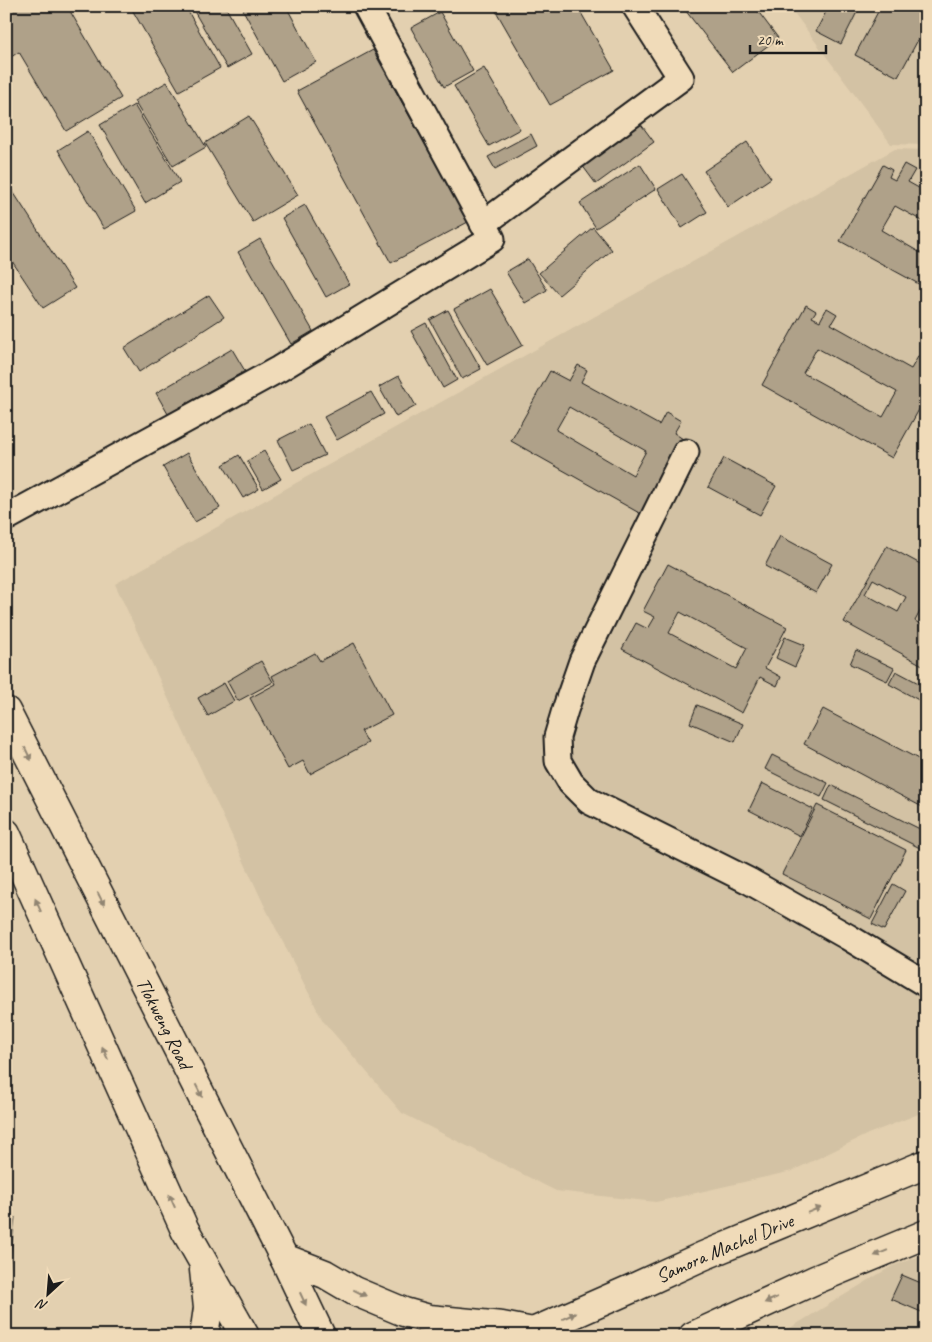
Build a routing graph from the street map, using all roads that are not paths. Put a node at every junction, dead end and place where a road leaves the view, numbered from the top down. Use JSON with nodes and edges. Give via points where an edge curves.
{"nodes":[{"id":1,"x":366,"y":6,"type":"edge"},
{"id":2,"x":635,"y":6,"type":"edge"},
{"id":3,"x":483,"y":224,"type":"junction"},
{"id":4,"x":686,"y":452,"type":"dead end"},
{"id":5,"x":6,"y":518,"type":"edge"},
{"id":6,"x":6,"y":711,"type":"edge"},
{"id":7,"x":6,"y":833,"type":"edge"},
{"id":8,"x":926,"y":984,"type":"edge"},
{"id":9,"x":926,"y":1164,"type":"edge"},
{"id":10,"x":185,"y":1230,"type":"junction"},
{"id":11,"x":926,"y":1234,"type":"edge"},
{"id":12,"x":284,"y":1258,"type":"junction"},
{"id":13,"x":528,"y":1334,"type":"edge"},
{"id":14,"x":204,"y":1336,"type":"edge"},
{"id":15,"x":245,"y":1336,"type":"edge"},
{"id":16,"x":321,"y":1336,"type":"edge"},
{"id":17,"x":693,"y":1336,"type":"edge"}],
"edges":[{"from":1,"to":3,"type":"street"},
{"from":2,"to":3,"type":"street","via":[[681,78]]},
{"from":3,"to":5,"type":"street","via":[[492,239],[280,369]]},
{"from":4,"to":8,"type":"street","via":[[582,661],[558,737],[558,761],[571,784],[589,801],[749,881]]},
{"from":6,"to":12,"type":"main road","name":"Tlokweng Road","one_way":true},
{"from":10,"to":7,"type":"main road","one_way":true},
{"from":13,"to":9,"type":"main road","name":"Samora Machel Drive","one_way":true,"via":[[703,1256]]},
{"from":10,"to":14,"type":"main road","via":[[204,1263],[208,1308]]},
{"from":10,"to":15,"type":"main road"},
{"from":11,"to":17,"type":"main road","one_way":true},
{"from":12,"to":13,"type":"main road","one_way":true,"via":[[404,1312],[429,1319],[502,1326]]},
{"from":12,"to":16,"type":"main road","name":"Tlokweng Road","one_way":true}]}
